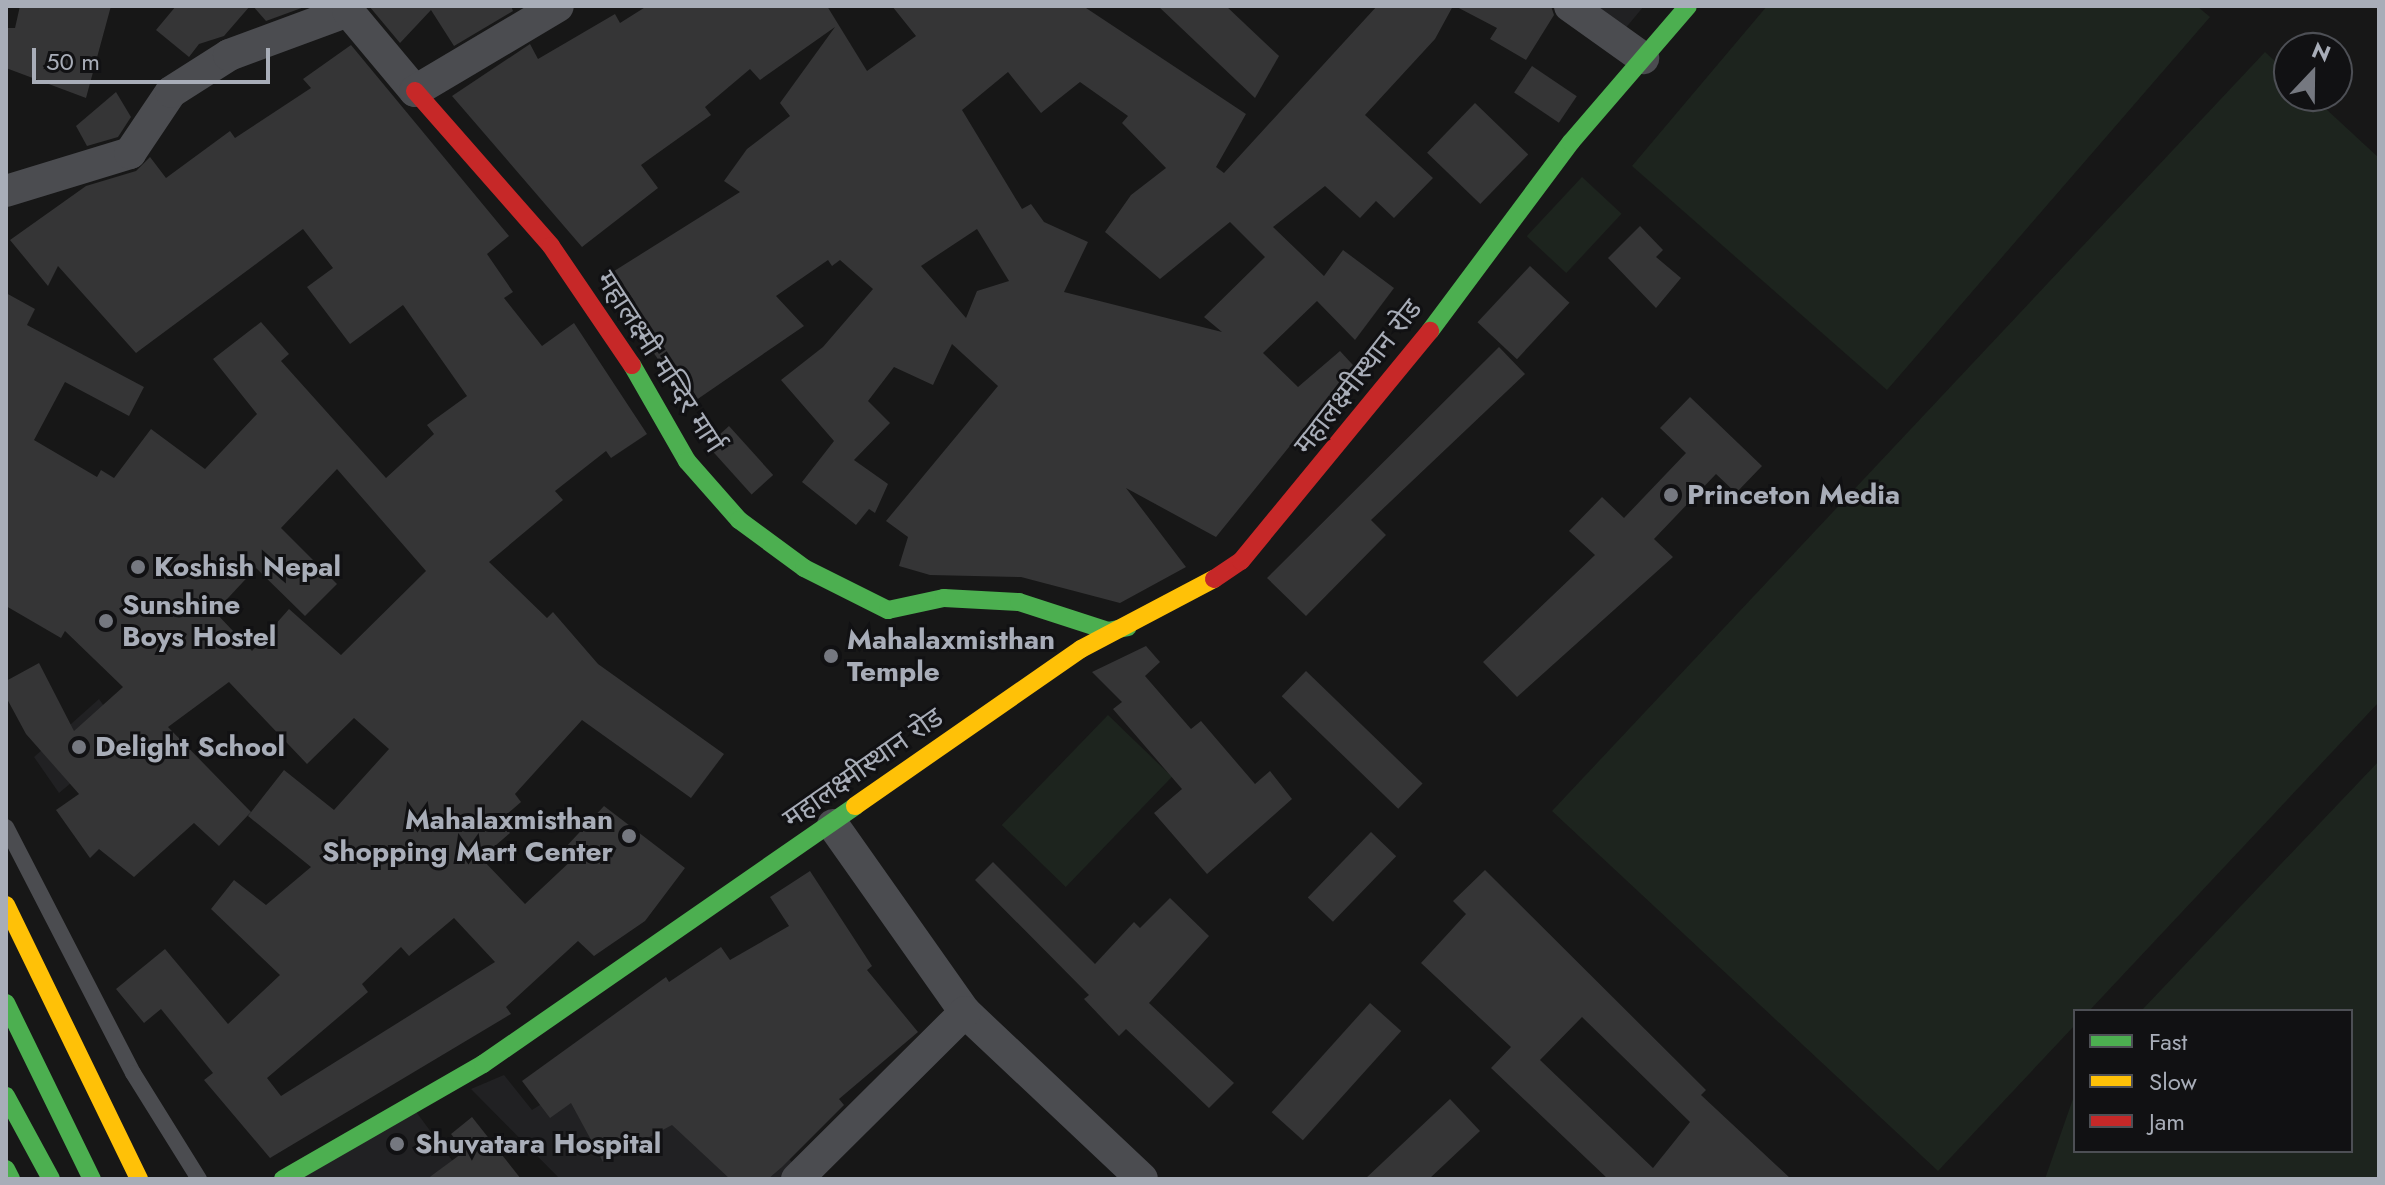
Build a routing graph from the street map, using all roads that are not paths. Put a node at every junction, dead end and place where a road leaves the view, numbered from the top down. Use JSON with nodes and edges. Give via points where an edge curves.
{"nodes":[{"id":1,"x":558,"y":6,"type":"edge"},
{"id":2,"x":1570,"y":6,"type":"edge"},
{"id":3,"x":1688,"y":6,"type":"edge"},
{"id":4,"x":350,"y":8,"type":"edge"},
{"id":5,"x":1643,"y":58,"type":"junction"},
{"id":6,"x":415,"y":91,"type":"junction"},
{"id":7,"x":6,"y":191,"type":"edge"},
{"id":8,"x":1135,"y":626,"type":"junction"},
{"id":9,"x":833,"y":825,"type":"junction"},
{"id":10,"x":6,"y":827,"type":"edge"},
{"id":11,"x":6,"y":905,"type":"edge"},
{"id":12,"x":6,"y":1003,"type":"edge"},
{"id":13,"x":965,"y":1012,"type":"junction"},
{"id":14,"x":6,"y":1096,"type":"edge"},
{"id":15,"x":6,"y":1169,"type":"edge"},
{"id":16,"x":11,"y":1179,"type":"edge"},
{"id":17,"x":51,"y":1179,"type":"edge"},
{"id":18,"x":92,"y":1179,"type":"edge"},
{"id":19,"x":139,"y":1179,"type":"edge"},
{"id":20,"x":199,"y":1179,"type":"edge"},
{"id":21,"x":283,"y":1179,"type":"edge"},
{"id":22,"x":797,"y":1179,"type":"edge"},
{"id":23,"x":1142,"y":1179,"type":"edge"}],
"edges":[{"from":1,"to":6,"type":"street"},
{"from":2,"to":5,"type":"street"},
{"from":3,"to":5,"type":"main road","name":"महालक्ष्मीस्थान रोड"},
{"from":4,"to":6,"type":"street"},
{"from":4,"to":7,"type":"street","via":[[229,55],[183,85],[130,153]]},
{"from":5,"to":8,"type":"main road","name":"महालक्ष्मीस्थान रोड","via":[[1307,488],[1241,561]]},
{"from":6,"to":8,"type":"main road","name":"महालक्ष्मी मन्दिर मार्ग","via":[[551,246],[665,412],[687,461],[739,520],[804,568],[888,610],[944,598],[1019,602],[1108,631]]},
{"from":8,"to":9,"type":"main road","name":"महालक्ष्मीस्थान रोड","via":[[1081,649]]},
{"from":9,"to":13,"type":"street"},
{"from":9,"to":21,"type":"main road","name":"महालक्ष्मीस्थान रोड","via":[[656,938],[483,1064]]},
{"from":10,"to":20,"type":"lane","via":[[133,1073]]},
{"from":11,"to":19,"type":"main road"},
{"from":12,"to":18,"type":"main road"},
{"from":13,"to":22,"type":"street"},
{"from":13,"to":23,"type":"street"},
{"from":14,"to":17,"type":"main road"},
{"from":15,"to":16,"type":"main road"}]}
